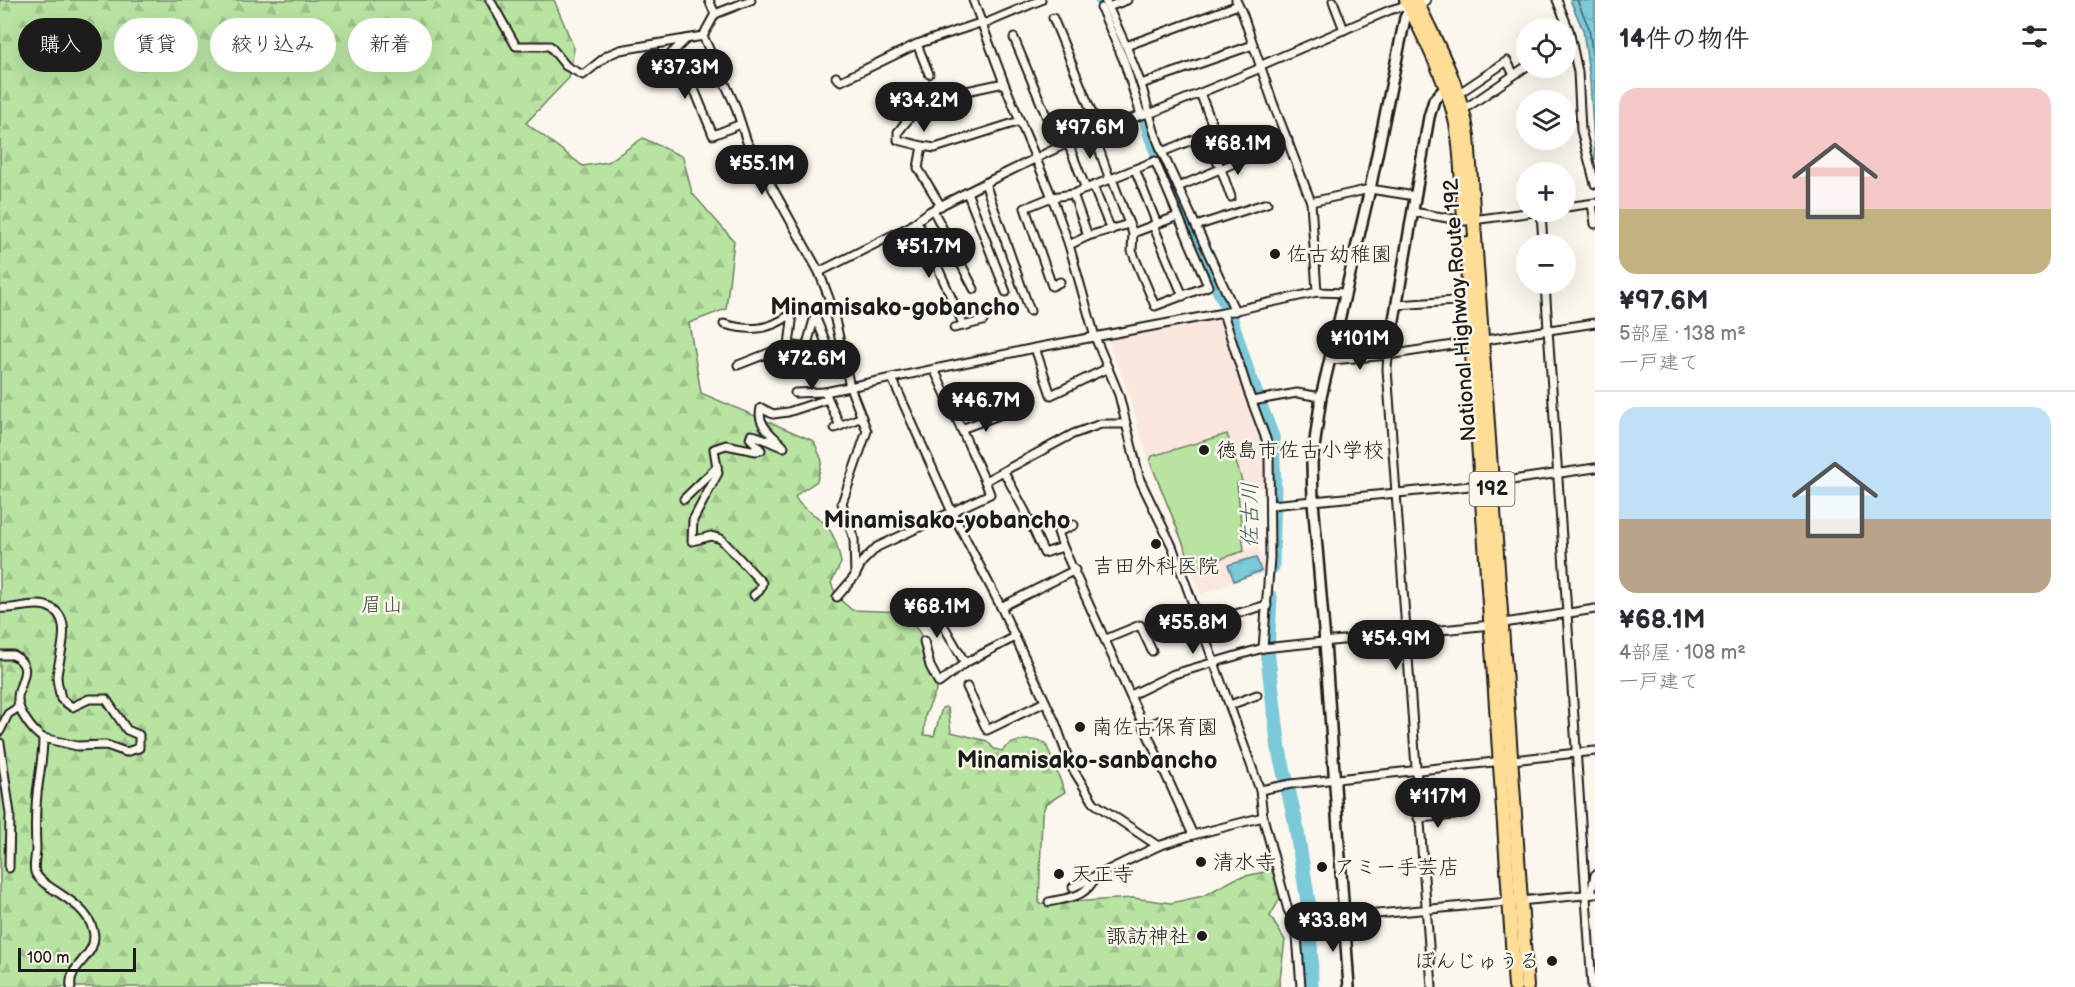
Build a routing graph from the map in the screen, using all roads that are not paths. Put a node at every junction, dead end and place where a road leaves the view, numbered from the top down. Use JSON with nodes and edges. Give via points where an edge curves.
{"nodes":[{"id":1,"x":490,"y":0,"type":"edge"},
{"id":2,"x":709,"y":0,"type":"edge"},
{"id":3,"x":751,"y":0,"type":"edge"},
{"id":4,"x":973,"y":0,"type":"edge"},
{"id":5,"x":1041,"y":0,"type":"edge"},
{"id":6,"x":1127,"y":0,"type":"edge"},
{"id":7,"x":1557,"y":0,"type":"edge"},
{"id":8,"x":1333,"y":1,"type":"edge"},
{"id":9,"x":1237,"y":2,"type":"edge"},
{"id":10,"x":1415,"y":3,"type":"edge"},
{"id":11,"x":1105,"y":5,"type":"edge"},
{"id":12,"x":715,"y":14,"type":"junction"},
{"id":13,"x":1053,"y":18,"type":"dead end"},
{"id":14,"x":1564,"y":18,"type":"edge"},
{"id":15,"x":983,"y":23,"type":"junction"},
{"id":16,"x":1344,"y":30,"type":"junction"},
{"id":17,"x":703,"y":36,"type":"junction"},
{"id":18,"x":1014,"y":38,"type":"dead end"},
{"id":19,"x":686,"y":39,"type":"junction"},
{"id":20,"x":917,"y":44,"type":"junction"},
{"id":21,"x":1253,"y":45,"type":"junction"},
{"id":22,"x":1126,"y":46,"type":"junction"},
{"id":23,"x":1260,"y":66,"type":"junction"},
{"id":24,"x":1576,"y":67,"type":"edge"},
{"id":25,"x":929,"y":74,"type":"dead end"},
{"id":26,"x":1514,"y":75,"type":"joint"},
{"id":27,"x":836,"y":77,"type":"dead end"},
{"id":28,"x":1004,"y":83,"type":"junction"},
{"id":29,"x":1141,"y":84,"type":"junction"},
{"id":30,"x":1446,"y":87,"type":"junction"},
{"id":31,"x":1200,"y":93,"type":"junction"},
{"id":32,"x":1458,"y":94,"type":"junction"},
{"id":33,"x":1463,"y":110,"type":"junction"},
{"id":34,"x":1145,"y":114,"type":"junction"},
{"id":35,"x":1020,"y":121,"type":"junction"},
{"id":36,"x":741,"y":124,"type":"junction"},
{"id":37,"x":1096,"y":131,"type":"junction"},
{"id":38,"x":1204,"y":135,"type":"junction"},
{"id":39,"x":1287,"y":140,"type":"junction"},
{"id":40,"x":1068,"y":143,"type":"junction"},
{"id":41,"x":922,"y":146,"type":"junction"},
{"id":42,"x":1059,"y":147,"type":"junction"},
{"id":43,"x":1162,"y":152,"type":"junction"},
{"id":44,"x":1036,"y":158,"type":"junction"},
{"id":45,"x":1135,"y":169,"type":"junction"},
{"id":46,"x":1221,"y":169,"type":"junction"},
{"id":47,"x":1111,"y":179,"type":"junction"},
{"id":48,"x":985,"y":183,"type":"junction"},
{"id":49,"x":1595,"y":184,"type":"edge"},
{"id":50,"x":1178,"y":187,"type":"junction"},
{"id":51,"x":1090,"y":188,"type":"junction"},
{"id":52,"x":1370,"y":189,"type":"junction"},
{"id":53,"x":967,"y":192,"type":"junction"},
{"id":54,"x":1073,"y":194,"type":"junction"},
{"id":55,"x":1415,"y":196,"type":"junction"},
{"id":56,"x":1052,"y":197,"type":"junction"},
{"id":57,"x":1231,"y":197,"type":"dead end"},
{"id":58,"x":1311,"y":202,"type":"junction"},
{"id":59,"x":1267,"y":203,"type":"dead end"},
{"id":60,"x":1593,"y":203,"type":"edge"},
{"id":61,"x":941,"y":206,"type":"junction"},
{"id":62,"x":1576,"y":206,"type":"edge"},
{"id":63,"x":933,"y":210,"type":"junction"},
{"id":64,"x":1413,"y":212,"type":"junction"},
{"id":65,"x":1516,"y":214,"type":"edge"},
{"id":66,"x":1178,"y":216,"type":"junction"},
{"id":67,"x":917,"y":221,"type":"junction"},
{"id":68,"x":1469,"y":221,"type":"junction"},
{"id":69,"x":1129,"y":224,"type":"junction"},
{"id":70,"x":1595,"y":224,"type":"edge"},
{"id":71,"x":1155,"y":225,"type":"junction"},
{"id":72,"x":1197,"y":226,"type":"junction"},
{"id":73,"x":1111,"y":230,"type":"junction"},
{"id":74,"x":1133,"y":233,"type":"junction"},
{"id":75,"x":1088,"y":236,"type":"junction"},
{"id":76,"x":1069,"y":245,"type":"junction"},
{"id":77,"x":819,"y":272,"type":"junction"},
{"id":78,"x":1060,"y":282,"type":"dead end"},
{"id":79,"x":1215,"y":283,"type":"junction"},
{"id":80,"x":974,"y":289,"type":"dead end"},
{"id":81,"x":1006,"y":292,"type":"dead end"},
{"id":82,"x":1317,"y":292,"type":"junction"},
{"id":83,"x":1346,"y":293,"type":"junction"},
{"id":84,"x":1546,"y":294,"type":"edge"},
{"id":85,"x":1183,"y":296,"type":"junction"},
{"id":86,"x":1469,"y":300,"type":"junction"},
{"id":87,"x":1397,"y":305,"type":"junction"},
{"id":88,"x":1030,"y":311,"type":"dead end"},
{"id":89,"x":1229,"y":312,"type":"junction"},
{"id":90,"x":983,"y":321,"type":"dead end"},
{"id":91,"x":1595,"y":323,"type":"edge"},
{"id":92,"x":724,"y":324,"type":"dead end"},
{"id":93,"x":964,"y":326,"type":"junction"},
{"id":94,"x":954,"y":328,"type":"dead end"},
{"id":95,"x":1548,"y":330,"type":"junction"},
{"id":96,"x":1095,"y":337,"type":"junction"},
{"id":97,"x":1477,"y":341,"type":"junction"},
{"id":98,"x":789,"y":345,"type":"junction"},
{"id":99,"x":1035,"y":348,"type":"junction"},
{"id":100,"x":843,"y":353,"type":"junction"},
{"id":101,"x":1388,"y":355,"type":"junction"},
{"id":102,"x":1331,"y":360,"type":"junction"},
{"id":103,"x":738,"y":364,"type":"dead end"},
{"id":104,"x":1108,"y":368,"type":"junction"},
{"id":105,"x":934,"y":369,"type":"junction"},
{"id":106,"x":892,"y":378,"type":"junction"},
{"id":107,"x":850,"y":387,"type":"junction"},
{"id":108,"x":795,"y":393,"type":"dead end"},
{"id":109,"x":826,"y":395,"type":"junction"},
{"id":110,"x":1321,"y":397,"type":"junction"},
{"id":111,"x":1256,"y":400,"type":"junction"},
{"id":112,"x":1002,"y":414,"type":"dead end"},
{"id":113,"x":862,"y":417,"type":"junction"},
{"id":114,"x":1126,"y":424,"type":"junction"},
{"id":115,"x":961,"y":429,"type":"junction"},
{"id":116,"x":717,"y":467,"type":"junction"},
{"id":117,"x":1595,"y":468,"type":"edge"},
{"id":118,"x":1004,"y":472,"type":"junction"},
{"id":119,"x":1558,"y":473,"type":"junction"},
{"id":120,"x":985,"y":481,"type":"junction"},
{"id":121,"x":1486,"y":484,"type":"junction"},
{"id":122,"x":1395,"y":494,"type":"junction"},
{"id":123,"x":684,"y":499,"type":"dead end"},
{"id":124,"x":1313,"y":501,"type":"junction"},
{"id":125,"x":1274,"y":505,"type":"junction"},
{"id":126,"x":952,"y":512,"type":"junction"},
{"id":127,"x":1074,"y":525,"type":"dead end"},
{"id":128,"x":1063,"y":547,"type":"junction"},
{"id":129,"x":1075,"y":570,"type":"junction"},
{"id":130,"x":855,"y":576,"type":"junction"},
{"id":131,"x":754,"y":595,"type":"dead end"},
{"id":132,"x":837,"y":597,"type":"dead end"},
{"id":133,"x":930,"y":602,"type":"dead end"},
{"id":134,"x":1267,"y":605,"type":"junction"},
{"id":135,"x":1001,"y":607,"type":"junction"},
{"id":136,"x":0,"y":608,"type":"edge"},
{"id":137,"x":1595,"y":609,"type":"edge"},
{"id":138,"x":1568,"y":614,"type":"junction"},
{"id":139,"x":1200,"y":624,"type":"junction"},
{"id":140,"x":1496,"y":624,"type":"junction"},
{"id":141,"x":1406,"y":634,"type":"junction"},
{"id":142,"x":1015,"y":637,"type":"junction"},
{"id":143,"x":1106,"y":639,"type":"junction"},
{"id":144,"x":924,"y":641,"type":"dead end"},
{"id":145,"x":1325,"y":642,"type":"junction"},
{"id":146,"x":1152,"y":646,"type":"dead end"},
{"id":147,"x":1266,"y":647,"type":"junction"},
{"id":148,"x":0,"y":655,"type":"edge"},
{"id":149,"x":1214,"y":662,"type":"junction"},
{"id":150,"x":965,"y":663,"type":"junction"},
{"id":151,"x":967,"y":687,"type":"dead end"},
{"id":152,"x":1131,"y":695,"type":"junction"},
{"id":153,"x":1257,"y":695,"type":"dead end"},
{"id":154,"x":1045,"y":702,"type":"junction"},
{"id":155,"x":1230,"y":705,"type":"junction"},
{"id":156,"x":19,"y":707,"type":"junction"},
{"id":157,"x":1161,"y":720,"type":"dead end"},
{"id":158,"x":1145,"y":727,"type":"junction"},
{"id":159,"x":0,"y":731,"type":"edge"},
{"id":160,"x":43,"y":738,"type":"junction"},
{"id":161,"x":0,"y":743,"type":"edge"},
{"id":162,"x":1595,"y":751,"type":"edge"},
{"id":163,"x":1577,"y":753,"type":"junction"},
{"id":164,"x":1505,"y":761,"type":"junction"},
{"id":165,"x":1415,"y":771,"type":"junction"},
{"id":166,"x":1334,"y":779,"type":"junction"},
{"id":167,"x":1260,"y":790,"type":"junction"},
{"id":168,"x":1455,"y":815,"type":"dead end"},
{"id":169,"x":1263,"y":817,"type":"junction"},
{"id":170,"x":1418,"y":818,"type":"junction"},
{"id":171,"x":1193,"y":834,"type":"junction"},
{"id":172,"x":1158,"y":846,"type":"junction"},
{"id":173,"x":9,"y":868,"type":"dead end"},
{"id":174,"x":1595,"y":875,"type":"edge"},
{"id":175,"x":1096,"y":876,"type":"junction"},
{"id":176,"x":1073,"y":887,"type":"dead end"},
{"id":177,"x":1591,"y":894,"type":"edge"},
{"id":178,"x":1515,"y":901,"type":"junction"},
{"id":179,"x":1049,"y":902,"type":"dead end"},
{"id":180,"x":1425,"y":909,"type":"junction"},
{"id":181,"x":1344,"y":917,"type":"junction"},
{"id":182,"x":1296,"y":924,"type":"junction"},
{"id":183,"x":1592,"y":944,"type":"edge"},
{"id":184,"x":71,"y":987,"type":"edge"},
{"id":185,"x":1301,"y":987,"type":"edge"},
{"id":186,"x":1348,"y":987,"type":"edge"},
{"id":187,"x":1432,"y":987,"type":"edge"},
{"id":188,"x":1515,"y":987,"type":"edge"},
{"id":189,"x":1527,"y":987,"type":"edge"},
{"id":190,"x":1592,"y":987,"type":"edge"}],
"edges":[{"from":1,"to":19,"type":"street","via":[[516,46],[550,46],[566,66],[583,75],[620,50]]},
{"from":2,"to":12,"type":"street"},
{"from":3,"to":12,"type":"street"},
{"from":4,"to":15,"type":"street"},
{"from":5,"to":15,"type":"street"},
{"from":6,"to":11,"type":"street"},
{"from":7,"to":14,"type":"street"},
{"from":8,"to":16,"type":"street"},
{"from":9,"to":21,"type":"street"},
{"from":9,"to":22,"type":"street"},
{"from":10,"to":16,"type":"street"},
{"from":10,"to":30,"type":"highway","name":"National Highway Route 192","number":"192"},
{"from":10,"to":32,"type":"highway","name":"National Highway Route 192","number":"192"},
{"from":10,"to":52,"type":"street","via":[[1405,18]]},
{"from":11,"to":22,"type":"street"},
{"from":11,"to":34,"type":"street"},
{"from":12,"to":17,"type":"street"},
{"from":13,"to":37,"type":"street"},
{"from":15,"to":20,"type":"street"},
{"from":15,"to":28,"type":"street"},
{"from":16,"to":23,"type":"street"},
{"from":17,"to":19,"type":"street"},
{"from":17,"to":36,"type":"street"},
{"from":18,"to":42,"type":"street"},
{"from":19,"to":36,"type":"street","via":[[668,57],[672,67],[683,62],[712,135]]},
{"from":20,"to":25,"type":"street"},
{"from":20,"to":27,"type":"street","via":[[841,81]]},
{"from":21,"to":23,"type":"street"},
{"from":21,"to":29,"type":"street"},
{"from":22,"to":29,"type":"street"},
{"from":23,"to":31,"type":"street"},
{"from":23,"to":39,"type":"street"},
{"from":24,"to":49,"type":"street","via":[[1581,130]]},
{"from":26,"to":32,"type":"street","via":[[1507,61]]},
{"from":26,"to":33,"type":"street"},
{"from":28,"to":35,"type":"street"},
{"from":28,"to":41,"type":"street","via":[[929,99],[898,132],[898,140]]},
{"from":29,"to":34,"type":"street"},
{"from":30,"to":55,"type":"street","via":[[1433,104]]},
{"from":30,"to":68,"type":"highway","name":"National Highway Route 192","number":"192","via":[[1457,127]]},
{"from":31,"to":34,"type":"street"},
{"from":31,"to":38,"type":"street","via":[[1215,131]]},
{"from":32,"to":33,"type":"highway","name":"National Highway Route 192","number":"192"},
{"from":33,"to":68,"type":"highway","name":"National Highway Route 192","number":"192","via":[[1468,136]]},
{"from":34,"to":37,"type":"street"},
{"from":34,"to":43,"type":"street"},
{"from":35,"to":41,"type":"street","via":[[934,148]]},
{"from":35,"to":44,"type":"street"},
{"from":36,"to":77,"type":"street","via":[[747,142]]},
{"from":37,"to":40,"type":"street"},
{"from":37,"to":47,"type":"street"},
{"from":38,"to":43,"type":"street"},
{"from":38,"to":46,"type":"street"},
{"from":39,"to":46,"type":"street"},
{"from":39,"to":58,"type":"street"},
{"from":40,"to":42,"type":"street"},
{"from":40,"to":51,"type":"street"},
{"from":41,"to":61,"type":"street","via":[[918,168]]},
{"from":42,"to":44,"type":"street"},
{"from":43,"to":50,"type":"street"},
{"from":44,"to":48,"type":"street"},
{"from":44,"to":56,"type":"street"},
{"from":45,"to":47,"type":"street"},
{"from":45,"to":66,"type":"street","via":[[1155,161]]},
{"from":45,"to":71,"type":"street"},
{"from":46,"to":50,"type":"street"},
{"from":46,"to":57,"type":"street"},
{"from":47,"to":51,"type":"street"},
{"from":47,"to":69,"type":"street"},
{"from":48,"to":53,"type":"street"},
{"from":48,"to":88,"type":"street"},
{"from":50,"to":72,"type":"street"},
{"from":51,"to":54,"type":"street"},
{"from":51,"to":73,"type":"street"},
{"from":52,"to":55,"type":"street"},
{"from":52,"to":58,"type":"street"},
{"from":52,"to":83,"type":"street"},
{"from":53,"to":61,"type":"street"},
{"from":53,"to":81,"type":"street"},
{"from":54,"to":56,"type":"street"},
{"from":54,"to":75,"type":"street"},
{"from":55,"to":64,"type":"street"},
{"from":56,"to":76,"type":"street"},
{"from":56,"to":78,"type":"street","via":[[1025,208],[1052,286]]},
{"from":58,"to":82,"type":"street"},
{"from":59,"to":72,"type":"street"},
{"from":60,"to":62,"type":"street"},
{"from":60,"to":70,"type":"street"},
{"from":61,"to":63,"type":"street"},
{"from":63,"to":67,"type":"street"},
{"from":63,"to":80,"type":"street","via":[[954,243]]},
{"from":64,"to":68,"type":"street"},
{"from":64,"to":87,"type":"street"},
{"from":65,"to":68,"type":"street"},
{"from":66,"to":71,"type":"street"},
{"from":66,"to":79,"type":"street"},
{"from":67,"to":77,"type":"street"},
{"from":67,"to":93,"type":"street"},
{"from":68,"to":86,"type":"highway","name":"National Highway Route 192","number":"192"},
{"from":68,"to":97,"type":"highway","name":"National Highway Route 192","number":"192"},
{"from":69,"to":73,"type":"street"},
{"from":69,"to":74,"type":"street"},
{"from":71,"to":74,"type":"street"},
{"from":71,"to":85,"type":"street"},
{"from":72,"to":79,"type":"street"},
{"from":73,"to":75,"type":"street"},
{"from":74,"to":85,"type":"street","via":[[1132,251],[1155,306]]},
{"from":75,"to":76,"type":"street"},
{"from":76,"to":96,"type":"street"},
{"from":77,"to":100,"type":"street"},
{"from":79,"to":85,"type":"street"},
{"from":79,"to":89,"type":"street"},
{"from":82,"to":83,"type":"street"},
{"from":82,"to":89,"type":"street"},
{"from":83,"to":102,"type":"street"},
{"from":84,"to":95,"type":"street"},
{"from":86,"to":87,"type":"street"},
{"from":86,"to":97,"type":"highway","name":"National Highway Route 192","number":"192"},
{"from":87,"to":101,"type":"street"},
{"from":89,"to":96,"type":"street"},
{"from":89,"to":111,"type":"street"},
{"from":90,"to":93,"type":"street"},
{"from":91,"to":95,"type":"street"},
{"from":92,"to":98,"type":"street","via":[[745,330],[777,324],[790,315]]},
{"from":93,"to":94,"type":"street"},
{"from":95,"to":97,"type":"street"},
{"from":95,"to":119,"type":"street"},
{"from":96,"to":99,"type":"street"},
{"from":96,"to":104,"type":"street"},
{"from":97,"to":101,"type":"street"},
{"from":97,"to":121,"type":"highway","name":"National Highway Route 192","number":"192"},
{"from":98,"to":100,"type":"street","via":[[806,348],[815,316],[827,345]]},
{"from":98,"to":103,"type":"street"},
{"from":99,"to":104,"type":"street","via":[[1050,395]]},
{"from":99,"to":105,"type":"street"},
{"from":100,"to":107,"type":"street"},
{"from":101,"to":102,"type":"street"},
{"from":101,"to":122,"type":"street"},
{"from":102,"to":110,"type":"street"},
{"from":104,"to":114,"type":"street"},
{"from":105,"to":106,"type":"street"},
{"from":105,"to":115,"type":"street"},
{"from":106,"to":107,"type":"street"},
{"from":106,"to":126,"type":"street"},
{"from":107,"to":109,"type":"street"},
{"from":107,"to":113,"type":"street"},
{"from":108,"to":109,"type":"street"},
{"from":109,"to":113,"type":"street","via":[[837,427]]},
{"from":109,"to":116,"type":"street","via":[[780,413],[761,408],[760,423],[784,447],[751,435],[761,450],[726,445],[714,449]]},
{"from":110,"to":111,"type":"street","via":[[1297,393]]},
{"from":110,"to":124,"type":"street","via":[[1312,463]]},
{"from":111,"to":125,"type":"street","via":[[1268,448]]},
{"from":112,"to":115,"type":"street"},
{"from":113,"to":130,"type":"street","via":[[867,431],[842,503],[854,539]]},
{"from":114,"to":118,"type":"street","via":[[1101,424],[1073,434]]},
{"from":114,"to":139,"type":"street","via":[[1137,473],[1172,546]]},
{"from":115,"to":120,"type":"street"},
{"from":116,"to":123,"type":"street"},
{"from":116,"to":131,"type":"street","via":[[718,473],[693,520],[692,541],[711,536],[722,539],[762,583]]},
{"from":117,"to":119,"type":"street"},
{"from":118,"to":120,"type":"street"},
{"from":118,"to":128,"type":"street","via":[[1044,553]]},
{"from":119,"to":121,"type":"street"},
{"from":119,"to":138,"type":"street"},
{"from":120,"to":126,"type":"street","via":[[990,494]]},
{"from":121,"to":122,"type":"street"},
{"from":121,"to":140,"type":"highway","name":"National Highway Route 192","number":"192"},
{"from":122,"to":124,"type":"street"},
{"from":122,"to":141,"type":"street"},
{"from":124,"to":125,"type":"street"},
{"from":124,"to":145,"type":"street"},
{"from":125,"to":134,"type":"street"},
{"from":126,"to":130,"type":"street","via":[[877,547]]},
{"from":126,"to":135,"type":"street"},
{"from":127,"to":128,"type":"street","via":[[1058,532]]},
{"from":128,"to":129,"type":"street"},
{"from":129,"to":135,"type":"street"},
{"from":129,"to":143,"type":"street"},
{"from":130,"to":132,"type":"street"},
{"from":133,"to":150,"type":"street"},
{"from":134,"to":139,"type":"street"},
{"from":134,"to":147,"type":"street"},
{"from":135,"to":142,"type":"street"},
{"from":136,"to":160,"type":"street","via":[[47,607],[59,616],[65,630],[57,679],[61,699],[72,707],[89,699],[106,699],[127,730],[139,735],[139,748],[126,752],[106,745],[77,746]]},
{"from":137,"to":138,"type":"street"},
{"from":138,"to":140,"type":"street"},
{"from":138,"to":163,"type":"street"},
{"from":139,"to":149,"type":"street"},
{"from":140,"to":141,"type":"street"},
{"from":140,"to":164,"type":"highway","name":"National Highway Route 192","number":"192"},
{"from":141,"to":145,"type":"street"},
{"from":141,"to":165,"type":"street"},
{"from":142,"to":150,"type":"street"},
{"from":142,"to":154,"type":"street"},
{"from":143,"to":146,"type":"street","via":[[1140,625]]},
{"from":143,"to":152,"type":"street"},
{"from":144,"to":150,"type":"street","via":[[939,683]]},
{"from":145,"to":147,"type":"street"},
{"from":145,"to":166,"type":"street"},
{"from":147,"to":149,"type":"street"},
{"from":148,"to":156,"type":"street","via":[[13,656],[25,667]]},
{"from":149,"to":152,"type":"street","via":[[1174,674]]},
{"from":149,"to":155,"type":"street"},
{"from":151,"to":154,"type":"street","via":[[987,730]]},
{"from":152,"to":158,"type":"street"},
{"from":153,"to":155,"type":"street"},
{"from":154,"to":172,"type":"street","via":[[1071,766],[1094,803]]},
{"from":155,"to":167,"type":"street"},
{"from":156,"to":159,"type":"street","via":[[9,714]]},
{"from":156,"to":160,"type":"street"},
{"from":157,"to":158,"type":"street"},
{"from":158,"to":171,"type":"street"},
{"from":160,"to":184,"type":"street","via":[[35,872],[82,910],[93,928],[88,955],[76,968]]},
{"from":161,"to":173,"type":"street","via":[[10,814]]},
{"from":162,"to":163,"type":"street"},
{"from":163,"to":164,"type":"street"},
{"from":163,"to":177,"type":"street"},
{"from":164,"to":165,"type":"street"},
{"from":164,"to":178,"type":"highway","name":"National Highway Route 192","number":"192"},
{"from":165,"to":166,"type":"street"},
{"from":165,"to":170,"type":"street"},
{"from":166,"to":167,"type":"street"},
{"from":166,"to":181,"type":"street"},
{"from":167,"to":169,"type":"street"},
{"from":168,"to":170,"type":"street"},
{"from":169,"to":171,"type":"street"},
{"from":169,"to":182,"type":"street","via":[[1288,910]]},
{"from":170,"to":180,"type":"street"},
{"from":171,"to":172,"type":"street"},
{"from":172,"to":175,"type":"street"},
{"from":174,"to":177,"type":"street"},
{"from":175,"to":176,"type":"street"},
{"from":175,"to":179,"type":"street","via":[[1081,895]]},
{"from":177,"to":178,"type":"street"},
{"from":177,"to":183,"type":"street"},
{"from":178,"to":180,"type":"street"},
{"from":178,"to":188,"type":"highway","name":"National Highway Route 192","number":"192"},
{"from":178,"to":189,"type":"highway","name":"National Highway Route 192","number":"192"},
{"from":180,"to":181,"type":"street"},
{"from":180,"to":187,"type":"street"},
{"from":181,"to":182,"type":"street"},
{"from":181,"to":186,"type":"street"},
{"from":182,"to":185,"type":"street"},
{"from":183,"to":190,"type":"street"}]}
